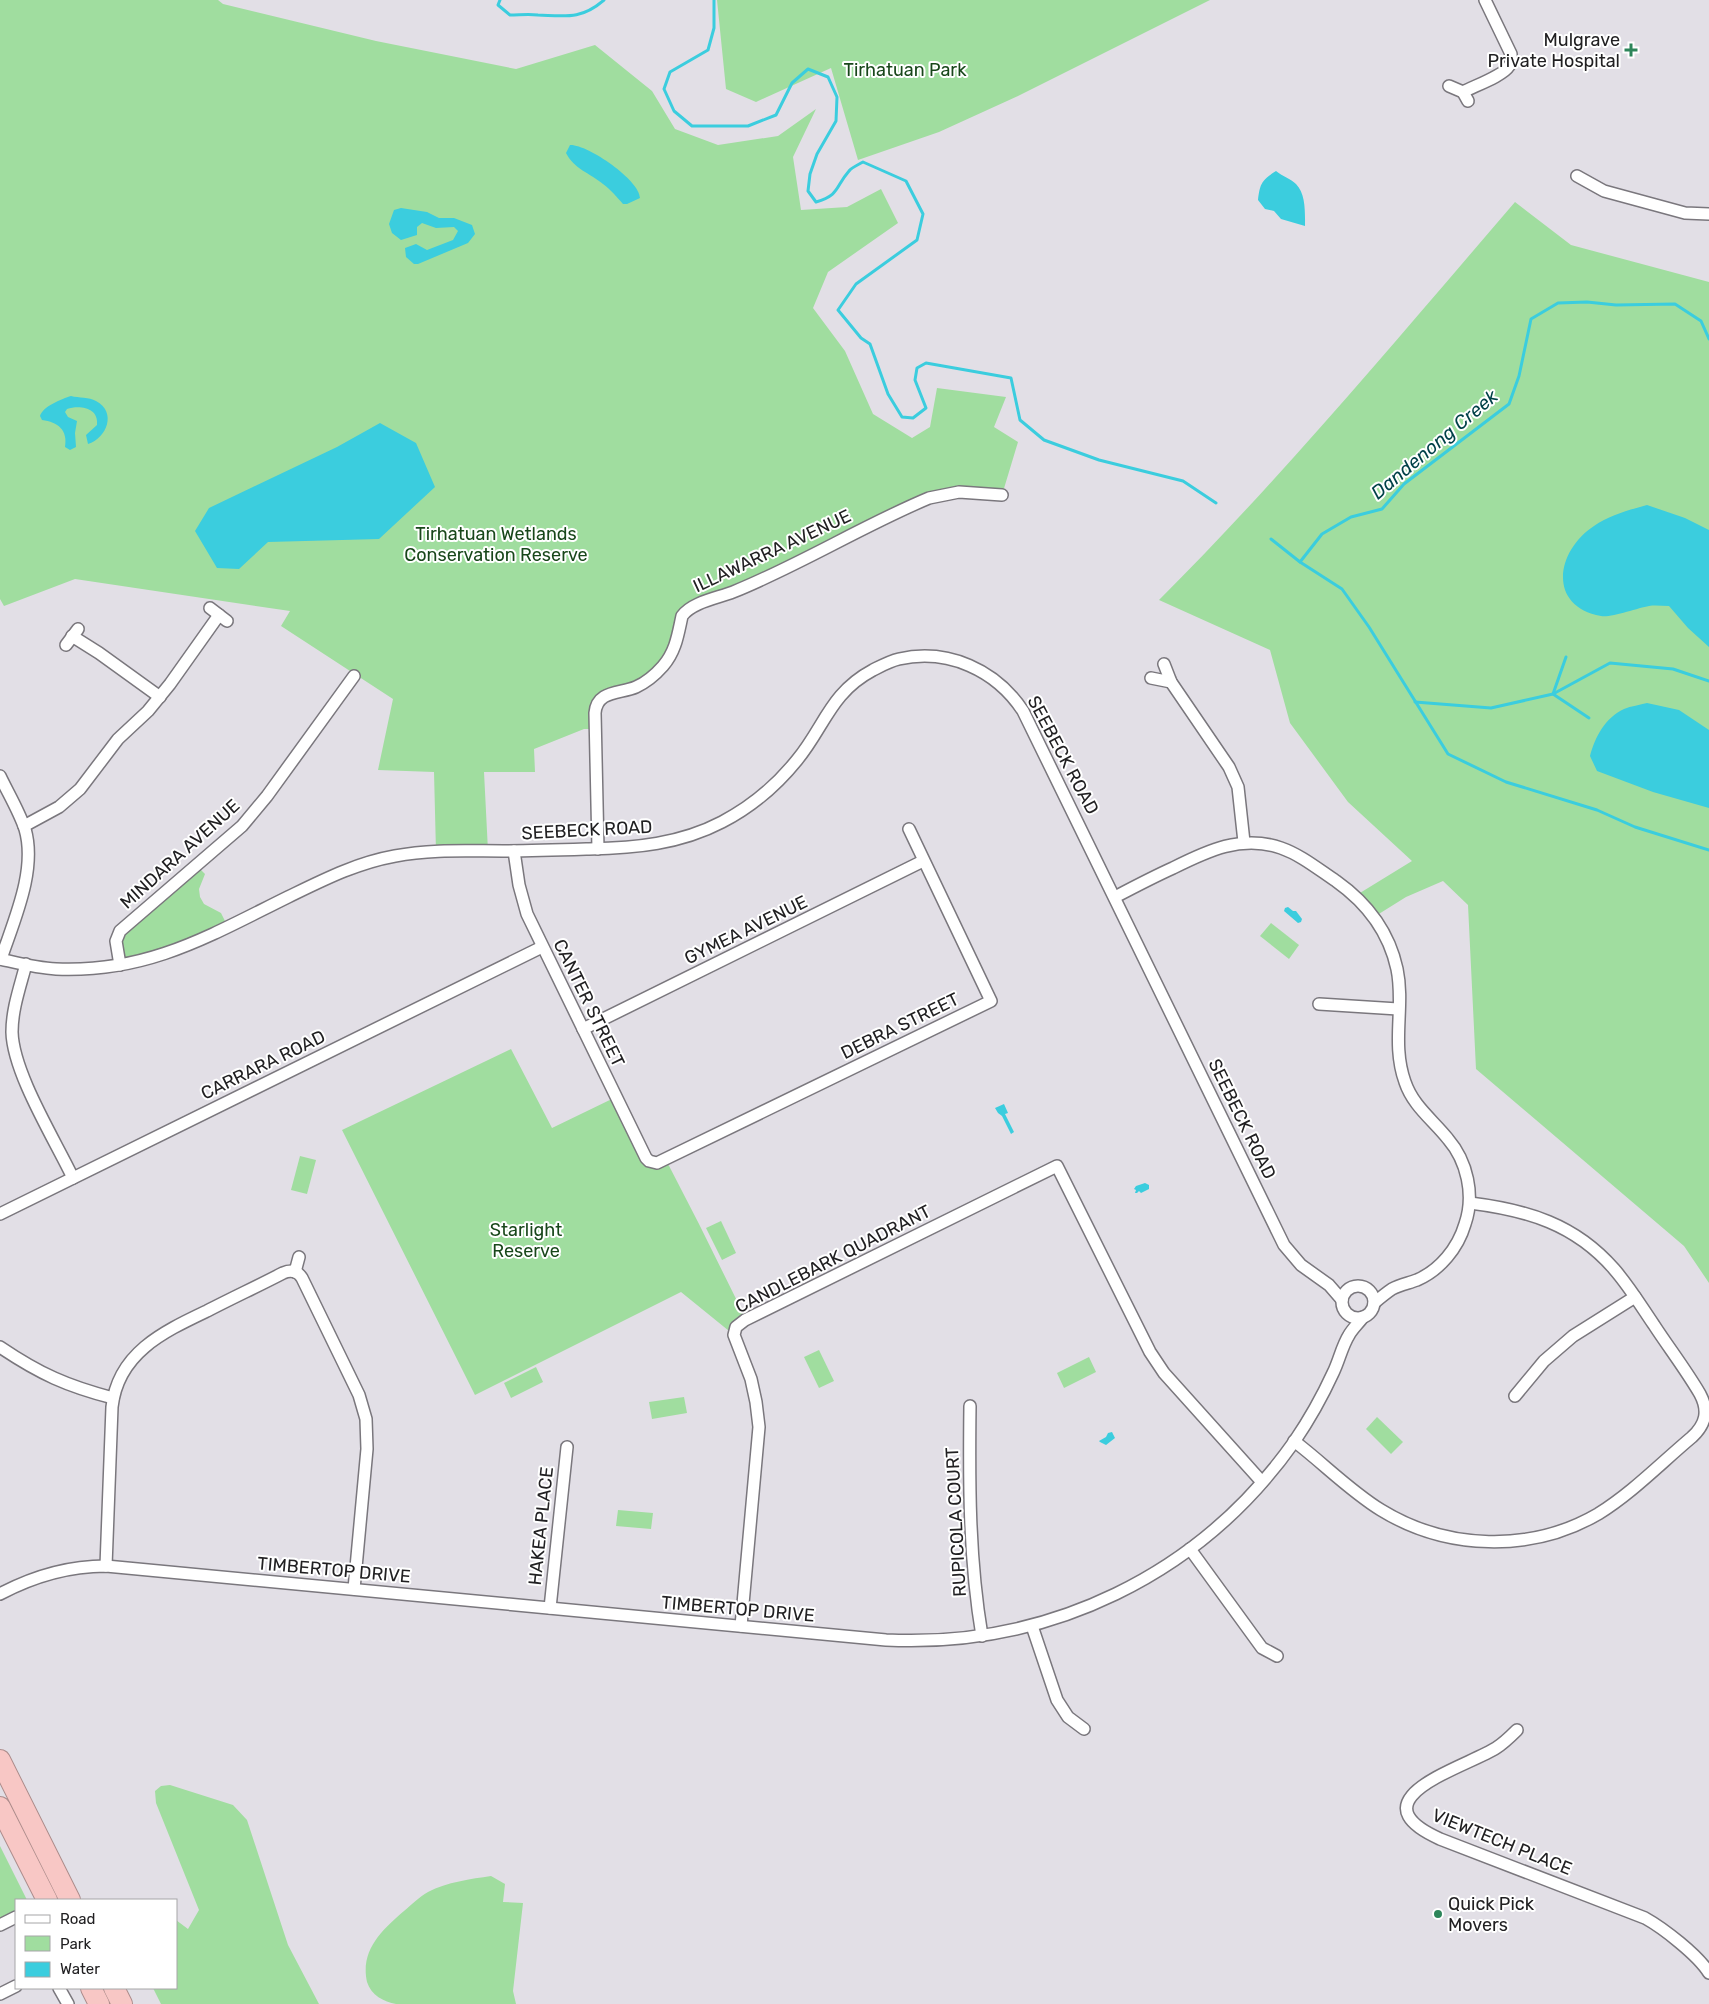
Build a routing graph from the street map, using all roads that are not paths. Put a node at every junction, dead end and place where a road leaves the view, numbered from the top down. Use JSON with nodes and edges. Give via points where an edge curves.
{"nodes":[{"id":1,"x":1485,"y":0,"type":"edge"},
{"id":2,"x":1449,"y":86,"type":"dead end"},
{"id":3,"x":1577,"y":176,"type":"dead end"},
{"id":4,"x":1709,"y":214,"type":"edge"},
{"id":5,"x":1002,"y":495,"type":"dead end"},
{"id":6,"x":219,"y":614,"type":"dead end"},
{"id":7,"x":72,"y":637,"type":"dead end"},
{"id":8,"x":1164,"y":664,"type":"dead end"},
{"id":9,"x":354,"y":676,"type":"dead end"},
{"id":10,"x":1152,"y":678,"type":"dead end"},
{"id":11,"x":1171,"y":682,"type":"junction"},
{"id":12,"x":160,"y":698,"type":"junction"},
{"id":13,"x":0,"y":776,"type":"edge"},
{"id":14,"x":24,"y":826,"type":"junction"},
{"id":15,"x":908,"y":828,"type":"dead end"},
{"id":16,"x":1244,"y":842,"type":"junction"},
{"id":17,"x":598,"y":849,"type":"junction"},
{"id":18,"x":514,"y":851,"type":"junction"},
{"id":19,"x":923,"y":861,"type":"junction"},
{"id":20,"x":1115,"y":896,"type":"junction"},
{"id":21,"x":542,"y":948,"type":"junction"},
{"id":22,"x":0,"y":959,"type":"edge"},
{"id":23,"x":26,"y":964,"type":"junction"},
{"id":24,"x":120,"y":965,"type":"junction"},
{"id":25,"x":1319,"y":1004,"type":"dead end"},
{"id":26,"x":1398,"y":1008,"type":"junction"},
{"id":27,"x":583,"y":1029,"type":"junction"},
{"id":28,"x":652,"y":1162,"type":"joint"},
{"id":29,"x":73,"y":1178,"type":"junction"},
{"id":30,"x":1470,"y":1203,"type":"junction"},
{"id":31,"x":0,"y":1214,"type":"edge"},
{"id":32,"x":299,"y":1257,"type":"dead end"},
{"id":33,"x":295,"y":1272,"type":"junction"},
{"id":34,"x":1329,"y":1285,"type":"junction"},
{"id":35,"x":1352,"y":1287,"type":"junction"},
{"id":36,"x":1366,"y":1288,"type":"junction"},
{"id":37,"x":1393,"y":1288,"type":"junction"},
{"id":38,"x":1635,"y":1297,"type":"junction"},
{"id":39,"x":1342,"y":1300,"type":"junction"},
{"id":40,"x":1374,"y":1303,"type":"junction"},
{"id":41,"x":1347,"y":1313,"type":"junction"},
{"id":42,"x":1363,"y":1317,"type":"junction"},
{"id":43,"x":1348,"y":1336,"type":"junction"},
{"id":44,"x":0,"y":1347,"type":"edge"},
{"id":45,"x":1515,"y":1396,"type":"dead end"},
{"id":46,"x":113,"y":1398,"type":"junction"},
{"id":47,"x":970,"y":1406,"type":"dead end"},
{"id":48,"x":1707,"y":1418,"type":"edge"},
{"id":49,"x":1294,"y":1441,"type":"junction"},
{"id":50,"x":567,"y":1447,"type":"dead end"},
{"id":51,"x":1262,"y":1482,"type":"junction"},
{"id":52,"x":1190,"y":1550,"type":"junction"},
{"id":53,"x":106,"y":1566,"type":"junction"},
{"id":54,"x":354,"y":1589,"type":"junction"},
{"id":55,"x":0,"y":1594,"type":"edge"},
{"id":56,"x":550,"y":1608,"type":"junction"},
{"id":57,"x":741,"y":1626,"type":"junction"},
{"id":58,"x":1032,"y":1626,"type":"junction"},
{"id":59,"x":982,"y":1636,"type":"junction"},
{"id":60,"x":1277,"y":1656,"type":"dead end"},
{"id":61,"x":1084,"y":1729,"type":"dead end"},
{"id":62,"x":1517,"y":1730,"type":"dead end"},
{"id":63,"x":0,"y":1760,"type":"edge"},
{"id":64,"x":0,"y":1807,"type":"edge"},
{"id":65,"x":46,"y":1899,"type":"edge"},
{"id":66,"x":70,"y":1899,"type":"edge"},
{"id":67,"x":15,"y":1918,"type":"edge"},
{"id":68,"x":0,"y":1925,"type":"edge"},
{"id":69,"x":1709,"y":1973,"type":"edge"},
{"id":70,"x":15,"y":1986,"type":"edge"},
{"id":71,"x":60,"y":1989,"type":"edge"},
{"id":72,"x":92,"y":1989,"type":"edge"},
{"id":73,"x":114,"y":1989,"type":"edge"},
{"id":74,"x":0,"y":1994,"type":"edge"},
{"id":75,"x":68,"y":2004,"type":"edge"},
{"id":76,"x":99,"y":2004,"type":"edge"},
{"id":77,"x":122,"y":2004,"type":"edge"}],
"edges":[{"from":1,"to":2,"type":"street","via":[[1512,54],[1511,62],[1508,68],[1466,97]]},
{"from":3,"to":4,"type":"street","via":[[1604,191],[1685,212]]},
{"from":5,"to":17,"type":"street","name":"ILLAWARRA AVENUE","via":[[959,492],[929,498],[739,590],[685,612],[676,645],[663,666],[645,683],[606,695],[596,704]]},
{"from":6,"to":12,"type":"street"},
{"from":7,"to":12,"type":"street"},
{"from":8,"to":11,"type":"street"},
{"from":9,"to":24,"type":"street","name":"MINDARA AVENUE","via":[[248,819],[120,931],[116,941]]},
{"from":10,"to":11,"type":"street"},
{"from":11,"to":16,"type":"street","via":[[1235,778]]},
{"from":12,"to":14,"type":"street","via":[[118,739],[74,795]]},
{"from":13,"to":14,"type":"street"},
{"from":14,"to":22,"type":"street","via":[[29,855],[26,877]]},
{"from":15,"to":19,"type":"street","name":"DEBRA STREET"},
{"from":16,"to":20,"type":"street","via":[[1202,853]]},
{"from":16,"to":26,"type":"street","via":[[1268,844],[1290,851],[1342,885],[1362,903],[1379,924],[1392,952],[1398,979]]},
{"from":17,"to":18,"type":"street","name":"SEEBECK ROAD"},
{"from":17,"to":20,"type":"street","name":"SEEBECK ROAD","via":[[667,842],[708,829],[736,814],[763,795],[788,771],[833,703],[854,681],[896,660],[936,657],[978,669],[997,682],[1017,703]]},
{"from":18,"to":21,"type":"street","name":"CANTER STREET","via":[[524,907]]},
{"from":18,"to":24,"type":"street","name":"SEEBECK ROAD","via":[[436,852],[379,859],[325,879],[191,945],[156,958]]},
{"from":19,"to":27,"type":"street","name":"GYMEA AVENUE"},
{"from":19,"to":28,"type":"street","name":"DEBRA STREET","via":[[992,1001],[663,1161]]},
{"from":20,"to":34,"type":"street","name":"SEEBECK ROAD","via":[[1284,1245],[1300,1264]]},
{"from":21,"to":27,"type":"street","name":"CANTER STREET"},
{"from":21,"to":29,"type":"street","name":"CARRARA ROAD"},
{"from":22,"to":23,"type":"street","name":"SEEBECK ROAD"},
{"from":23,"to":24,"type":"street","name":"SEEBECK ROAD","via":[[55,969]]},
{"from":23,"to":29,"type":"street","via":[[13,1012],[15,1052]]},
{"from":25,"to":26,"type":"street"},
{"from":26,"to":30,"type":"street","via":[[1398,1057],[1405,1084],[1422,1111],[1450,1140],[1461,1158]]},
{"from":27,"to":28,"type":"street","name":"CANTER STREET","via":[[646,1158]]},
{"from":29,"to":31,"type":"street","name":"CARRARA ROAD"},
{"from":30,"to":37,"type":"street","via":[[1466,1224],[1451,1253],[1428,1274]]},
{"from":30,"to":38,"type":"street","via":[[1518,1210],[1559,1226],[1605,1259]]},
{"from":32,"to":33,"type":"street"},
{"from":33,"to":46,"type":"street","via":[[283,1273],[158,1336],[135,1356]]},
{"from":33,"to":54,"type":"street","via":[[302,1278],[359,1395],[366,1418],[367,1449]]},
{"from":34,"to":35,"type":"street"},
{"from":34,"to":39,"type":"street","name":"SEEBECK ROAD"},
{"from":35,"to":36,"type":"street"},
{"from":35,"to":39,"type":"street"},
{"from":36,"to":37,"type":"street"},
{"from":36,"to":40,"type":"street"},
{"from":37,"to":40,"type":"street"},
{"from":38,"to":45,"type":"street","via":[[1573,1336],[1544,1361]]},
{"from":38,"to":48,"type":"street","via":[[1700,1394]]},
{"from":39,"to":41,"type":"street"},
{"from":40,"to":42,"type":"street","via":[[1371,1312]]},
{"from":41,"to":42,"type":"street"},
{"from":41,"to":43,"type":"street","name":"TIMBERTOP DRIVE"},
{"from":42,"to":43,"type":"street","name":"TIMBERTOP DRIVE"},
{"from":43,"to":49,"type":"street","name":"TIMBERTOP DRIVE","via":[[1323,1394]]},
{"from":44,"to":46,"type":"street","via":[[48,1377]]},
{"from":46,"to":53,"type":"street"},
{"from":47,"to":59,"type":"street","name":"RUPICOLA COURT","via":[[972,1556]]},
{"from":48,"to":49,"type":"street","via":[[1692,1437],[1604,1510],[1566,1529],[1506,1542],[1445,1537],[1400,1521],[1374,1506]]},
{"from":49,"to":51,"type":"street","name":"TIMBERTOP DRIVE"},
{"from":50,"to":56,"type":"street","name":"HAKEA PLACE"},
{"from":51,"to":52,"type":"street","name":"TIMBERTOP DRIVE","via":[[1242,1505]]},
{"from":51,"to":57,"type":"street","name":"CANDLEBARK QUADRANT","via":[[1154,1359],[1059,1162],[736,1327],[734,1337],[751,1379],[759,1427]]},
{"from":52,"to":58,"type":"street","name":"TIMBERTOP DRIVE","via":[[1112,1596]]},
{"from":52,"to":60,"type":"street","via":[[1262,1648]]},
{"from":53,"to":54,"type":"street","name":"TIMBERTOP DRIVE"},
{"from":53,"to":55,"type":"street","name":"TIMBERTOP DRIVE","via":[[53,1572]]},
{"from":54,"to":56,"type":"street","name":"TIMBERTOP DRIVE"},
{"from":56,"to":57,"type":"street","name":"TIMBERTOP DRIVE"},
{"from":57,"to":59,"type":"street","name":"TIMBERTOP DRIVE","via":[[898,1641]]},
{"from":58,"to":59,"type":"street","name":"TIMBERTOP DRIVE"},
{"from":58,"to":61,"type":"street","via":[[1057,1700],[1068,1717]]},
{"from":62,"to":69,"type":"street","name":"VIEWTECH PLACE","via":[[1497,1747],[1418,1789],[1406,1806],[1410,1818],[1426,1833],[1440,1839],[1645,1918],[1697,1958]]},
{"from":63,"to":66,"type":"highway"},
{"from":64,"to":65,"type":"highway"},
{"from":67,"to":68,"type":"street"},
{"from":70,"to":74,"type":"street"},
{"from":71,"to":75,"type":"street"},
{"from":72,"to":76,"type":"highway"},
{"from":73,"to":77,"type":"highway"}]}
